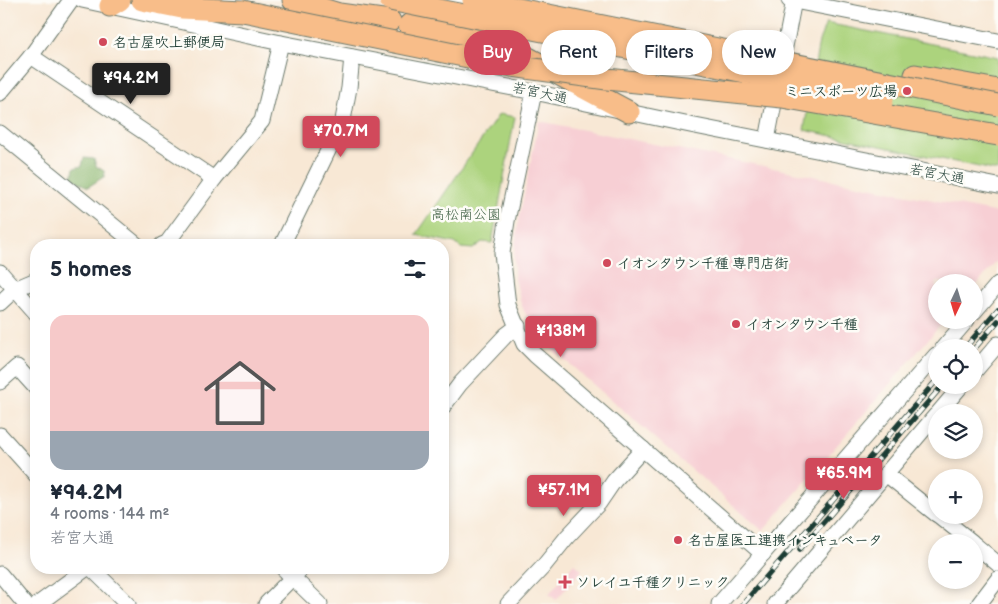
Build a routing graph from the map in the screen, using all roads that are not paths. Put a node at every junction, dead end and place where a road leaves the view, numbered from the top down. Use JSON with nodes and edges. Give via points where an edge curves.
{"nodes":[{"id":1,"x":71,"y":0,"type":"edge"},
{"id":2,"x":82,"y":0,"type":"edge"},
{"id":3,"x":142,"y":0,"type":"edge"},
{"id":4,"x":293,"y":0,"type":"edge"},
{"id":5,"x":473,"y":0,"type":"edge"},
{"id":6,"x":792,"y":0,"type":"edge"},
{"id":7,"x":115,"y":3,"type":"edge"},
{"id":8,"x":834,"y":4,"type":"edge"},
{"id":9,"x":551,"y":6,"type":"edge"},
{"id":10,"x":396,"y":15,"type":"edge"},
{"id":11,"x":998,"y":41,"type":"edge"},
{"id":12,"x":281,"y":43,"type":"junction"},
{"id":13,"x":31,"y":56,"type":"junction"},
{"id":14,"x":352,"y":57,"type":"junction"},
{"id":15,"x":913,"y":81,"type":"junction"},
{"id":16,"x":998,"y":90,"type":"edge"},
{"id":17,"x":534,"y":92,"type":"junction"},
{"id":18,"x":0,"y":93,"type":"edge"},
{"id":19,"x":998,"y":105,"type":"edge"},
{"id":20,"x":629,"y":112,"type":"junction"},
{"id":21,"x":998,"y":123,"type":"edge"},
{"id":22,"x":0,"y":133,"type":"edge"},
{"id":23,"x":998,"y":135,"type":"edge"},
{"id":24,"x":767,"y":140,"type":"junction"},
{"id":25,"x":214,"y":179,"type":"junction"},
{"id":26,"x":998,"y":186,"type":"edge"},
{"id":27,"x":130,"y":239,"type":"edge"},
{"id":28,"x":170,"y":239,"type":"edge"},
{"id":29,"x":285,"y":239,"type":"edge"},
{"id":30,"x":0,"y":272,"type":"edge"},
{"id":31,"x":30,"y":283,"type":"edge"},
{"id":32,"x":998,"y":284,"type":"edge"},
{"id":33,"x":15,"y":289,"type":"junction"},
{"id":34,"x":983,"y":302,"type":"edge"},
{"id":35,"x":0,"y":303,"type":"edge"},
{"id":36,"x":30,"y":305,"type":"edge"},
{"id":37,"x":518,"y":326,"type":"junction"},
{"id":38,"x":959,"y":329,"type":"edge"},
{"id":39,"x":951,"y":339,"type":"edge"},
{"id":40,"x":998,"y":344,"type":"edge"},
{"id":41,"x":983,"y":362,"type":"edge"},
{"id":42,"x":928,"y":364,"type":"edge"},
{"id":43,"x":0,"y":382,"type":"edge"},
{"id":44,"x":30,"y":382,"type":"edge"},
{"id":45,"x":954,"y":394,"type":"edge"},
{"id":46,"x":449,"y":399,"type":"edge"},
{"id":47,"x":946,"y":404,"type":"edge"},
{"id":48,"x":928,"y":424,"type":"edge"},
{"id":49,"x":0,"y":435,"type":"edge"},
{"id":50,"x":643,"y":449,"type":"junction"},
{"id":51,"x":30,"y":463,"type":"edge"},
{"id":52,"x":886,"y":474,"type":"junction"},
{"id":53,"x":928,"y":507,"type":"edge"},
{"id":54,"x":949,"y":524,"type":"edge"},
{"id":55,"x":962,"y":534,"type":"edge"},
{"id":56,"x":983,"y":551,"type":"edge"},
{"id":57,"x":763,"y":554,"type":"junction"},
{"id":58,"x":998,"y":564,"type":"edge"},
{"id":59,"x":0,"y":574,"type":"edge"},
{"id":60,"x":79,"y":574,"type":"edge"},
{"id":61,"x":98,"y":574,"type":"edge"},
{"id":62,"x":291,"y":574,"type":"edge"},
{"id":63,"x":295,"y":574,"type":"edge"},
{"id":64,"x":998,"y":580,"type":"edge"},
{"id":65,"x":25,"y":604,"type":"edge"},
{"id":66,"x":38,"y":604,"type":"edge"},
{"id":67,"x":128,"y":604,"type":"edge"},
{"id":68,"x":266,"y":604,"type":"edge"},
{"id":69,"x":320,"y":604,"type":"edge"},
{"id":70,"x":508,"y":604,"type":"edge"},
{"id":71,"x":719,"y":604,"type":"edge"},
{"id":72,"x":775,"y":604,"type":"edge"},
{"id":73,"x":979,"y":604,"type":"edge"}],
"edges":[{"from":1,"to":13,"type":"street"},
{"from":2,"to":7,"type":"street","name":"若宮大通"},
{"from":3,"to":23,"type":"highway","bridge":true,"via":[[182,8],[243,11],[521,67],[782,97]]},
{"from":4,"to":10,"type":"highway","via":[[339,14]]},
{"from":5,"to":9,"type":"highway","bridge":true},
{"from":6,"to":8,"type":"street"},
{"from":6,"to":24,"type":"street"},
{"from":7,"to":12,"type":"street","name":"若宮大通"},
{"from":8,"to":11,"type":"street"},
{"from":9,"to":15,"type":"highway","bridge":true},
{"from":9,"to":15,"type":"highway","bridge":true},
{"from":10,"to":20,"type":"highway","via":[[506,46]]},
{"from":10,"to":21,"type":"highway","bridge":true},
{"from":12,"to":14,"type":"street","name":"若宮大通"},
{"from":12,"to":25,"type":"street","via":[[262,121]]},
{"from":13,"to":18,"type":"street"},
{"from":13,"to":25,"type":"street"},
{"from":14,"to":17,"type":"street","name":"若宮大通"},
{"from":14,"to":29,"type":"street","via":[[342,120]]},
{"from":15,"to":16,"type":"highway"},
{"from":15,"to":19,"type":"highway","bridge":true},
{"from":17,"to":20,"type":"street","name":"若宮大通"},
{"from":17,"to":37,"type":"street","via":[[502,253],[508,305]]},
{"from":20,"to":24,"type":"street","name":"若宮大通"},
{"from":22,"to":27,"type":"street"},
{"from":24,"to":26,"type":"street","name":"若宮大通"},
{"from":25,"to":28,"type":"street"},
{"from":30,"to":33,"type":"street"},
{"from":31,"to":33,"type":"street"},
{"from":32,"to":34,"type":"street"},
{"from":33,"to":35,"type":"street"},
{"from":33,"to":36,"type":"street"},
{"from":37,"to":46,"type":"street","via":[[506,335]]},
{"from":37,"to":50,"type":"street","via":[[524,344],[535,356]]},
{"from":38,"to":39,"type":"street"},
{"from":40,"to":41,"type":"street"},
{"from":42,"to":57,"type":"street"},
{"from":43,"to":44,"type":"street","via":[[17,368]]},
{"from":45,"to":47,"type":"street"},
{"from":48,"to":52,"type":"street"},
{"from":49,"to":51,"type":"street"},
{"from":50,"to":57,"type":"street"},
{"from":50,"to":70,"type":"street"},
{"from":52,"to":53,"type":"street"},
{"from":52,"to":72,"type":"street"},
{"from":54,"to":55,"type":"street"},
{"from":56,"to":58,"type":"street"},
{"from":57,"to":71,"type":"street"},
{"from":59,"to":65,"type":"street"},
{"from":60,"to":66,"type":"street"},
{"from":61,"to":67,"type":"street"},
{"from":62,"to":68,"type":"street"},
{"from":63,"to":69,"type":"street"},
{"from":64,"to":73,"type":"street"}]}
